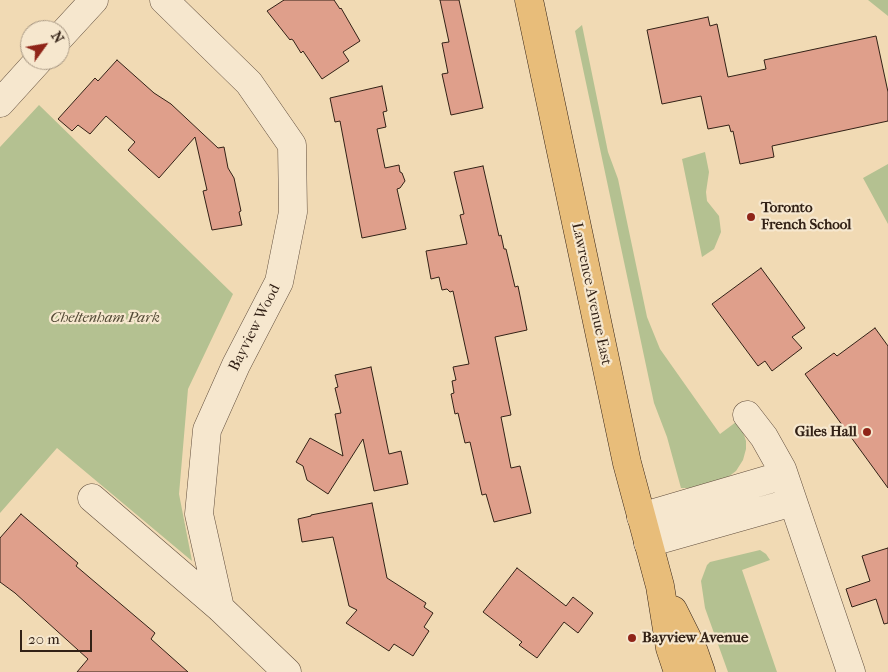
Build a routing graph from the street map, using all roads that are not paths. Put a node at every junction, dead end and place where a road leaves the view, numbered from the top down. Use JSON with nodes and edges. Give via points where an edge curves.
{"nodes":[{"id":1,"x":94,"y":0,"type":"edge"},
{"id":2,"x":164,"y":0,"type":"edge"},
{"id":3,"x":529,"y":0,"type":"edge"},
{"id":4,"x":70,"y":26,"type":"edge"},
{"id":5,"x":30,"y":70,"type":"edge"},
{"id":6,"x":0,"y":103,"type":"edge"},
{"id":7,"x":748,"y":415,"type":"dead end"},
{"id":8,"x":784,"y":475,"type":"junction"},
{"id":9,"x":92,"y":498,"type":"dead end"},
{"id":10,"x":793,"y":502,"type":"junction"},
{"id":11,"x":640,"y":517,"type":"junction"},
{"id":12,"x":648,"y":543,"type":"junction"},
{"id":13,"x":660,"y":586,"type":"junction"},
{"id":14,"x":220,"y":608,"type":"junction"},
{"id":15,"x":287,"y":672,"type":"edge"},
{"id":16,"x":678,"y":672,"type":"edge"},
{"id":17,"x":701,"y":672,"type":"edge"},
{"id":18,"x":852,"y":672,"type":"edge"}],
"edges":[{"from":1,"to":4,"type":"street"},
{"from":2,"to":14,"type":"street","name":"Bayview Wood","via":[[249,83],[292,145],[294,212],[279,282],[207,430],[199,514]]},
{"from":3,"to":11,"type":"main road","name":"Lawrence Avenue East"},
{"from":5,"to":6,"type":"street"},
{"from":7,"to":8,"type":"street"},
{"from":8,"to":10,"type":"street"},
{"from":8,"to":11,"type":"street"},
{"from":9,"to":14,"type":"street"},
{"from":10,"to":12,"type":"street"},
{"from":10,"to":18,"type":"street"},
{"from":11,"to":12,"type":"main road","name":"Lawrence Avenue East"},
{"from":12,"to":13,"type":"main road","name":"Lawrence Avenue East"},
{"from":13,"to":16,"type":"main road","name":"Lawrence Avenue East","via":[[670,648]]},
{"from":13,"to":17,"type":"main road","name":"Lawrence Avenue East"},
{"from":14,"to":15,"type":"street"}]}
